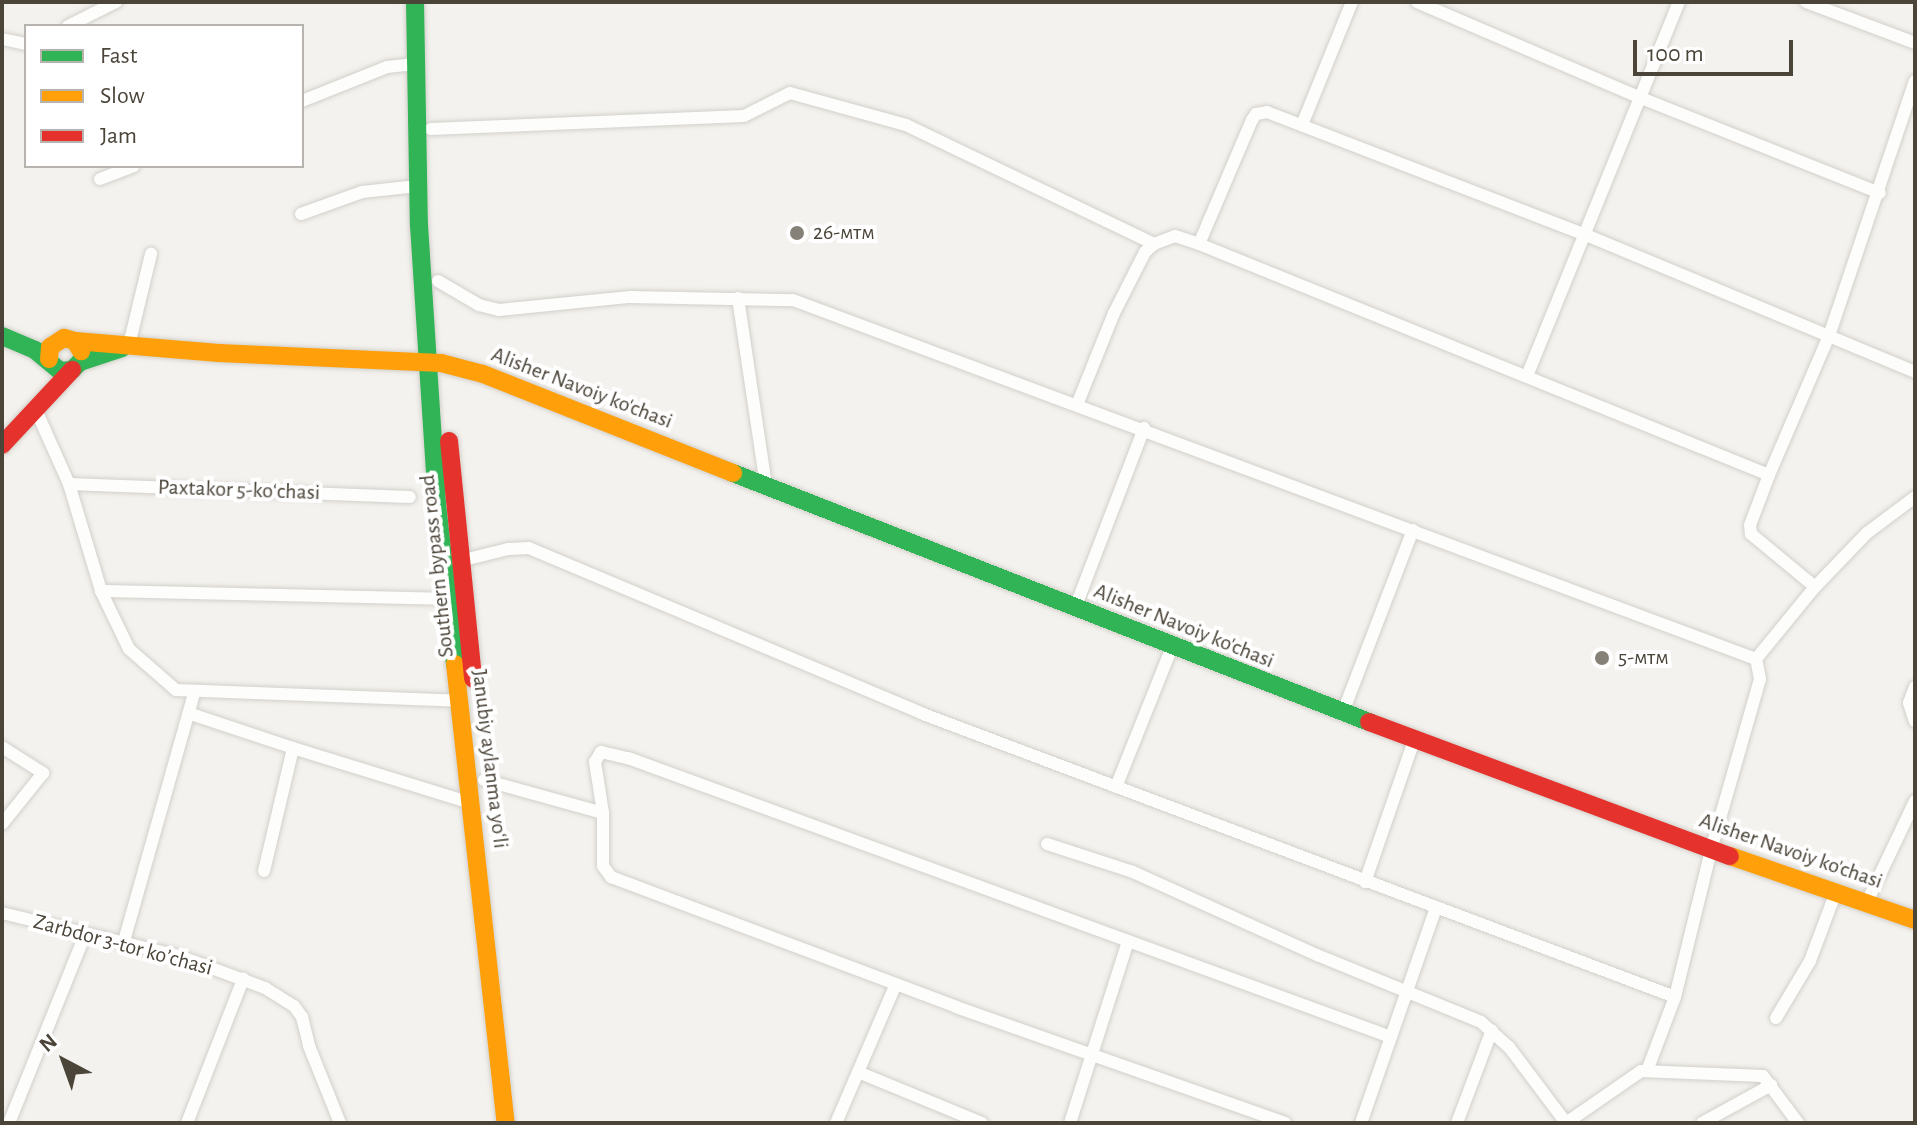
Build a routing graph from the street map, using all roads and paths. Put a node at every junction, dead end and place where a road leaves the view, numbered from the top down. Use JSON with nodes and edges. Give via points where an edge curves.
{"nodes":[{"id":1,"x":116,"y":2,"type":"edge"},
{"id":2,"x":415,"y":2,"type":"edge"},
{"id":3,"x":431,"y":2,"type":"edge"},
{"id":4,"x":1352,"y":2,"type":"edge"},
{"id":5,"x":1417,"y":2,"type":"edge"},
{"id":6,"x":1679,"y":2,"type":"edge"},
{"id":7,"x":1806,"y":2,"type":"edge"},
{"id":8,"x":72,"y":24,"type":"edge"},
{"id":9,"x":2,"y":39,"type":"edge"},
{"id":10,"x":1915,"y":43,"type":"edge"},
{"id":11,"x":24,"y":44,"type":"edge"},
{"id":12,"x":415,"y":64,"type":"junction"},
{"id":13,"x":1915,"y":81,"type":"edge"},
{"id":14,"x":1641,"y":98,"type":"junction"},
{"id":15,"x":304,"y":100,"type":"edge"},
{"id":16,"x":1302,"y":125,"type":"junction"},
{"id":17,"x":431,"y":129,"type":"junction"},
{"id":18,"x":129,"y":168,"type":"edge"},
{"id":19,"x":100,"y":179,"type":"dead end"},
{"id":20,"x":418,"y":186,"type":"junction"},
{"id":21,"x":1880,"y":193,"type":"junction"},
{"id":22,"x":301,"y":214,"type":"dead end"},
{"id":23,"x":1586,"y":235,"type":"junction"},
{"id":24,"x":1154,"y":244,"type":"junction"},
{"id":25,"x":1199,"y":244,"type":"junction"},
{"id":26,"x":151,"y":254,"type":"dead end"},
{"id":27,"x":438,"y":281,"type":"junction"},
{"id":28,"x":738,"y":298,"type":"junction"},
{"id":29,"x":2,"y":334,"type":"edge"},
{"id":30,"x":1829,"y":336,"type":"junction"},
{"id":31,"x":67,"y":340,"type":"junction"},
{"id":32,"x":129,"y":345,"type":"junction"},
{"id":33,"x":434,"y":363,"type":"junction"},
{"id":34,"x":64,"y":365,"type":"junction"},
{"id":35,"x":1915,"y":372,"type":"edge"},
{"id":36,"x":1527,"y":376,"type":"junction"},
{"id":37,"x":1077,"y":405,"type":"junction"},
{"id":38,"x":35,"y":408,"type":"junction"},
{"id":39,"x":1144,"y":428,"type":"junction"},
{"id":40,"x":2,"y":445,"type":"edge"},
{"id":41,"x":1769,"y":475,"type":"junction"},
{"id":42,"x":69,"y":484,"type":"junction"},
{"id":43,"x":766,"y":486,"type":"junction"},
{"id":44,"x":410,"y":497,"type":"dead end"},
{"id":45,"x":1915,"y":497,"type":"edge"},
{"id":46,"x":1413,"y":530,"type":"junction"},
{"id":47,"x":460,"y":561,"type":"junction"},
{"id":48,"x":1815,"y":587,"type":"junction"},
{"id":49,"x":101,"y":591,"type":"junction"},
{"id":50,"x":446,"y":599,"type":"junction"},
{"id":51,"x":1075,"y":608,"type":"junction"},
{"id":52,"x":1172,"y":647,"type":"junction"},
{"id":53,"x":1756,"y":659,"type":"junction"},
{"id":54,"x":1915,"y":687,"type":"edge"},
{"id":55,"x":194,"y":693,"type":"junction"},
{"id":56,"x":459,"y":701,"type":"junction"},
{"id":57,"x":1343,"y":712,"type":"junction"},
{"id":58,"x":191,"y":714,"type":"junction"},
{"id":59,"x":1915,"y":721,"type":"edge"},
{"id":60,"x":1415,"y":738,"type":"junction"},
{"id":61,"x":2,"y":747,"type":"edge"},
{"id":62,"x":293,"y":748,"type":"junction"},
{"id":63,"x":484,"y":780,"type":"junction"},
{"id":64,"x":1116,"y":787,"type":"junction"},
{"id":65,"x":1915,"y":801,"type":"edge"},
{"id":66,"x":471,"y":803,"type":"junction"},
{"id":67,"x":603,"y":813,"type":"junction"},
{"id":68,"x":2,"y":824,"type":"edge"},
{"id":69,"x":1047,"y":844,"type":"dead end"},
{"id":70,"x":1711,"y":850,"type":"junction"},
{"id":71,"x":264,"y":871,"type":"dead end"},
{"id":72,"x":1365,"y":882,"type":"junction"},
{"id":73,"x":1836,"y":892,"type":"junction"},
{"id":74,"x":1867,"y":902,"type":"junction"},
{"id":75,"x":1436,"y":908,"type":"junction"},
{"id":76,"x":2,"y":913,"type":"edge"},
{"id":77,"x":1915,"y":920,"type":"edge"},
{"id":78,"x":85,"y":935,"type":"junction"},
{"id":79,"x":124,"y":941,"type":"junction"},
{"id":80,"x":1128,"y":941,"type":"junction"},
{"id":81,"x":243,"y":979,"type":"junction"},
{"id":82,"x":896,"y":984,"type":"junction"},
{"id":83,"x":1408,"y":991,"type":"junction"},
{"id":84,"x":1675,"y":997,"type":"junction"},
{"id":85,"x":1776,"y":1018,"type":"dead end"},
{"id":86,"x":1492,"y":1030,"type":"junction"},
{"id":87,"x":1391,"y":1037,"type":"junction"},
{"id":88,"x":1091,"y":1054,"type":"junction"},
{"id":89,"x":1647,"y":1071,"type":"junction"},
{"id":90,"x":858,"y":1072,"type":"junction"},
{"id":91,"x":1771,"y":1085,"type":"junction"},
{"id":92,"x":9,"y":1123,"type":"edge"},
{"id":93,"x":187,"y":1123,"type":"edge"},
{"id":94,"x":340,"y":1123,"type":"edge"},
{"id":95,"x":506,"y":1123,"type":"edge"},
{"id":96,"x":522,"y":1123,"type":"edge"},
{"id":97,"x":836,"y":1123,"type":"edge"},
{"id":98,"x":982,"y":1123,"type":"edge"},
{"id":99,"x":1070,"y":1123,"type":"edge"},
{"id":100,"x":1285,"y":1123,"type":"edge"},
{"id":101,"x":1361,"y":1123,"type":"edge"},
{"id":102,"x":1457,"y":1123,"type":"edge"},
{"id":103,"x":1566,"y":1123,"type":"edge"},
{"id":104,"x":1702,"y":1123,"type":"edge"},
{"id":105,"x":1798,"y":1123,"type":"edge"}],
"edges":[{"from":1,"to":8,"type":"street"},
{"from":2,"to":12,"type":"main road","name":"Janubiy aylanma yoʻli"},
{"from":3,"to":17,"type":"main road","name":"Southern bypass road"},
{"from":4,"to":16,"type":"street"},
{"from":5,"to":14,"type":"street"},
{"from":6,"to":14,"type":"street"},
{"from":7,"to":10,"type":"street"},
{"from":9,"to":11,"type":"street"},
{"from":12,"to":15,"type":"street","via":[[387,67]]},
{"from":12,"to":20,"type":"main road","name":"Janubiy aylanma yoʻli"},
{"from":13,"to":21,"type":"street"},
{"from":14,"to":21,"type":"street"},
{"from":14,"to":23,"type":"street"},
{"from":16,"to":23,"type":"street"},
{"from":16,"to":25,"type":"street","via":[[1267,112],[1256,114]]},
{"from":17,"to":24,"type":"street","via":[[744,116],[783,94],[797,93],[906,125]]},
{"from":17,"to":27,"type":"main road","name":"Southern bypass road"},
{"from":18,"to":19,"type":"street"},
{"from":20,"to":22,"type":"street","via":[[362,192]]},
{"from":20,"to":33,"type":"main road","name":"Janubiy aylanma yoʻli"},
{"from":21,"to":30,"type":"street"},
{"from":23,"to":30,"type":"street"},
{"from":23,"to":36,"type":"street"},
{"from":24,"to":25,"type":"street","via":[[1175,236]]},
{"from":24,"to":37,"type":"street","via":[[1114,313]]},
{"from":25,"to":36,"type":"street"},
{"from":26,"to":32,"type":"street"},
{"from":27,"to":28,"type":"street","via":[[479,305],[499,310],[630,297]]},
{"from":27,"to":33,"type":"main road","name":"Southern bypass road"},
{"from":28,"to":37,"type":"street","via":[[793,300]]},
{"from":28,"to":43,"type":"street"},
{"from":29,"to":31,"type":"main road","name":"Alisher Navoiy ko'chasi"},
{"from":29,"to":34,"type":"main road"},
{"from":30,"to":35,"type":"street"},
{"from":30,"to":41,"type":"street"},
{"from":31,"to":32,"type":"main road","name":"Alisher Navoiy ko'chasi"},
{"from":31,"to":34,"type":"main road","via":[[81,350]]},
{"from":31,"to":34,"type":"main road","via":[[50,347]]},
{"from":32,"to":33,"type":"main road","name":"Alisher Navoiy ko'chasi"},
{"from":32,"to":34,"type":"main road"},
{"from":33,"to":43,"type":"main road","name":"Alisher Navoiy ko'chasi","via":[[483,374]]},
{"from":33,"to":47,"type":"main road","name":"Southern bypass road"},
{"from":33,"to":50,"type":"main road","name":"Janubiy aylanma yoʻli"},
{"from":34,"to":38,"type":"main road"},
{"from":36,"to":41,"type":"street"},
{"from":37,"to":39,"type":"street"},
{"from":38,"to":40,"type":"main road"},
{"from":38,"to":42,"type":"street"},
{"from":39,"to":46,"type":"street"},
{"from":39,"to":51,"type":"street"},
{"from":41,"to":48,"type":"street","via":[[1751,534]]},
{"from":42,"to":44,"type":"street","name":"Paxtakor 5-koʻchasi"},
{"from":42,"to":49,"type":"street"},
{"from":43,"to":51,"type":"main road","name":"Alisher Navoiy ko'chasi"},
{"from":45,"to":48,"type":"street","via":[[1867,533]]},
{"from":46,"to":53,"type":"street"},
{"from":46,"to":57,"type":"street"},
{"from":47,"to":63,"type":"main road","name":"Southern bypass road"},
{"from":47,"to":64,"type":"street","via":[[529,548],[923,714]]},
{"from":48,"to":53,"type":"street"},
{"from":49,"to":50,"type":"street"},
{"from":49,"to":55,"type":"street","via":[[129,649],[176,690]]},
{"from":50,"to":56,"type":"main road","name":"Janubiy aylanma yoʻli"},
{"from":51,"to":52,"type":"main road","name":"Alisher Navoiy ko'chasi"},
{"from":52,"to":57,"type":"main road","name":"Alisher Navoiy ko'chasi"},
{"from":52,"to":64,"type":"street"},
{"from":53,"to":70,"type":"street","via":[[1760,679]]},
{"from":54,"to":59,"type":"street","via":[[1909,703]]},
{"from":55,"to":56,"type":"street"},
{"from":55,"to":58,"type":"street"},
{"from":56,"to":66,"type":"main road","name":"Janubiy aylanma yoʻli"},
{"from":57,"to":60,"type":"main road","name":"Alisher Navoiy ko'chasi"},
{"from":58,"to":62,"type":"street"},
{"from":58,"to":79,"type":"street"},
{"from":60,"to":70,"type":"main road","name":"Alisher Navoiy ko'chasi"},
{"from":60,"to":72,"type":"street"},
{"from":61,"to":68,"type":"street","via":[[43,773]]},
{"from":62,"to":66,"type":"street"},
{"from":62,"to":71,"type":"street"},
{"from":63,"to":67,"type":"street"},
{"from":63,"to":96,"type":"main road","name":"Southern bypass road"},
{"from":64,"to":72,"type":"street"},
{"from":65,"to":74,"type":"street"},
{"from":66,"to":95,"type":"main road","name":"Janubiy aylanma yoʻli"},
{"from":67,"to":80,"type":"street","via":[[595,762],[601,752]]},
{"from":67,"to":82,"type":"street","via":[[603,866],[611,877]]},
{"from":69,"to":83,"type":"street","via":[[1133,872]]},
{"from":70,"to":73,"type":"main road","name":"Alisher Navoiy ko'chasi"},
{"from":70,"to":84,"type":"street"},
{"from":72,"to":75,"type":"street"},
{"from":73,"to":74,"type":"main road","name":"Alisher Navoiy ko'chasi"},
{"from":73,"to":85,"type":"street","via":[[1810,961]]},
{"from":74,"to":77,"type":"main road","name":"Alisher Navoiy ko'chasi"},
{"from":75,"to":83,"type":"street"},
{"from":75,"to":84,"type":"street"},
{"from":76,"to":78,"type":"street","name":"Zarbdor 3-tor koʼchasi"},
{"from":78,"to":79,"type":"street","name":"Zarbdor 3-tor koʼchasi"},
{"from":78,"to":92,"type":"street"},
{"from":79,"to":81,"type":"street","name":"Zarbdor 3-tor koʼchasi"},
{"from":80,"to":87,"type":"street"},
{"from":80,"to":88,"type":"street"},
{"from":81,"to":93,"type":"street","name":"Zarbdor 3-tor koʼchasi"},
{"from":81,"to":94,"type":"street","name":"Zarbdor 3-tor koʼchasi","via":[[294,1006],[302,1017]]},
{"from":82,"to":88,"type":"street"},
{"from":82,"to":90,"type":"street"},
{"from":83,"to":86,"type":"street"},
{"from":83,"to":87,"type":"street"},
{"from":84,"to":89,"type":"street"},
{"from":86,"to":102,"type":"street"},
{"from":86,"to":103,"type":"street"},
{"from":87,"to":101,"type":"street"},
{"from":88,"to":99,"type":"street"},
{"from":88,"to":100,"type":"street"},
{"from":89,"to":91,"type":"street","via":[[1763,1076]]},
{"from":89,"to":103,"type":"street","via":[[1636,1071]]},
{"from":90,"to":97,"type":"street"},
{"from":90,"to":98,"type":"street"},
{"from":91,"to":104,"type":"street"},
{"from":91,"to":105,"type":"street"}]}
